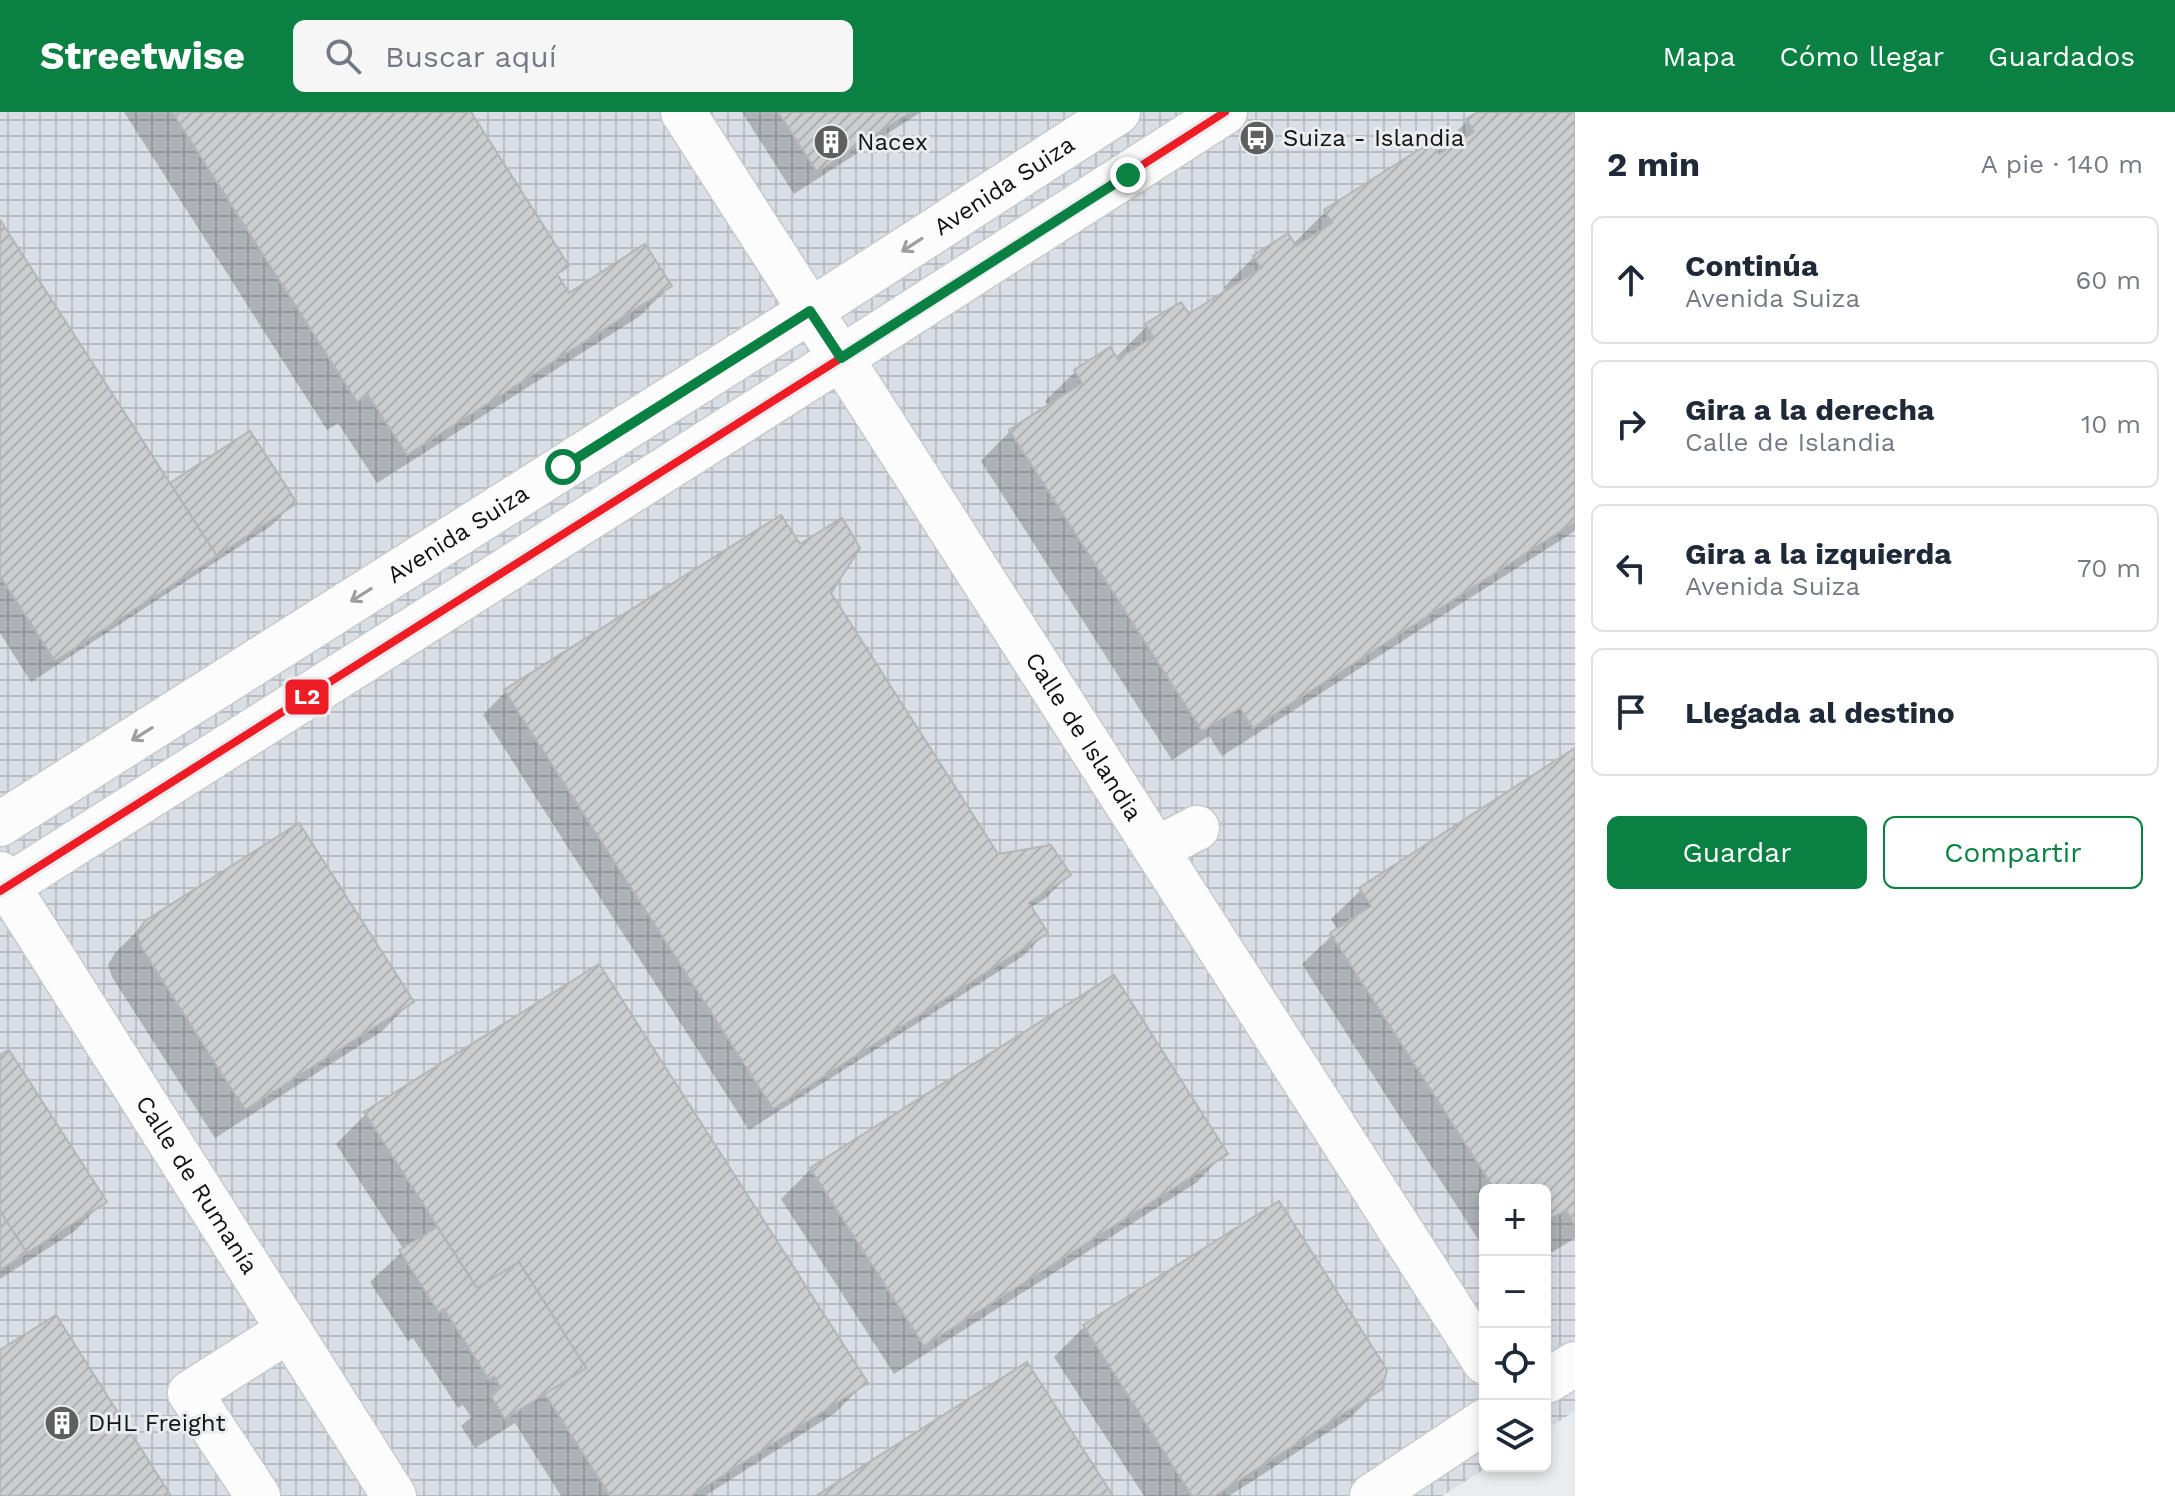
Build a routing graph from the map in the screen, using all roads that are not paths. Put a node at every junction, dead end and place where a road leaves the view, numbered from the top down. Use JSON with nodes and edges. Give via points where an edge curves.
{"nodes":[{"id":1,"x":683,"y":112,"type":"edge"},
{"id":2,"x":1118,"y":112,"type":"edge"},
{"id":3,"x":1225,"y":112,"type":"edge"},
{"id":4,"x":810,"y":311,"type":"junction"},
{"id":5,"x":841,"y":358,"type":"junction"},
{"id":6,"x":0,"y":824,"type":"edge"},
{"id":7,"x":1197,"y":828,"type":"dead end"},
{"id":8,"x":1156,"y":849,"type":"junction"},
{"id":9,"x":3,"y":884,"type":"edge"},
{"id":10,"x":289,"y":1330,"type":"junction"},
{"id":11,"x":1479,"y":1353,"type":"edge"},
{"id":12,"x":1575,"y":1364,"type":"edge"},
{"id":13,"x":1551,"y":1378,"type":"edge"},
{"id":14,"x":1479,"y":1425,"type":"edge"},
{"id":15,"x":258,"y":1496,"type":"edge"},
{"id":16,"x":394,"y":1496,"type":"edge"},
{"id":17,"x":1372,"y":1496,"type":"edge"}],
"edges":[{"from":1,"to":4,"type":"street","name":"Calle de Islandia"},
{"from":2,"to":4,"type":"street","name":"Avenida Suiza","one_way":true},
{"from":3,"to":5,"type":"street"},
{"from":4,"to":5,"type":"street","name":"Calle de Islandia"},
{"from":4,"to":6,"type":"street","name":"Avenida Suiza","one_way":true},
{"from":5,"to":8,"type":"street","name":"Calle de Islandia"},
{"from":5,"to":9,"type":"street"},
{"from":7,"to":8,"type":"street"},
{"from":8,"to":11,"type":"street","name":"Calle de Islandia"},
{"from":9,"to":10,"type":"street","name":"Calle de Rumanía"},
{"from":10,"to":15,"type":"street","via":[[190,1393]]},
{"from":10,"to":16,"type":"street","name":"Calle de Rumanía"},
{"from":12,"to":13,"type":"street"},
{"from":14,"to":17,"type":"street"}]}
